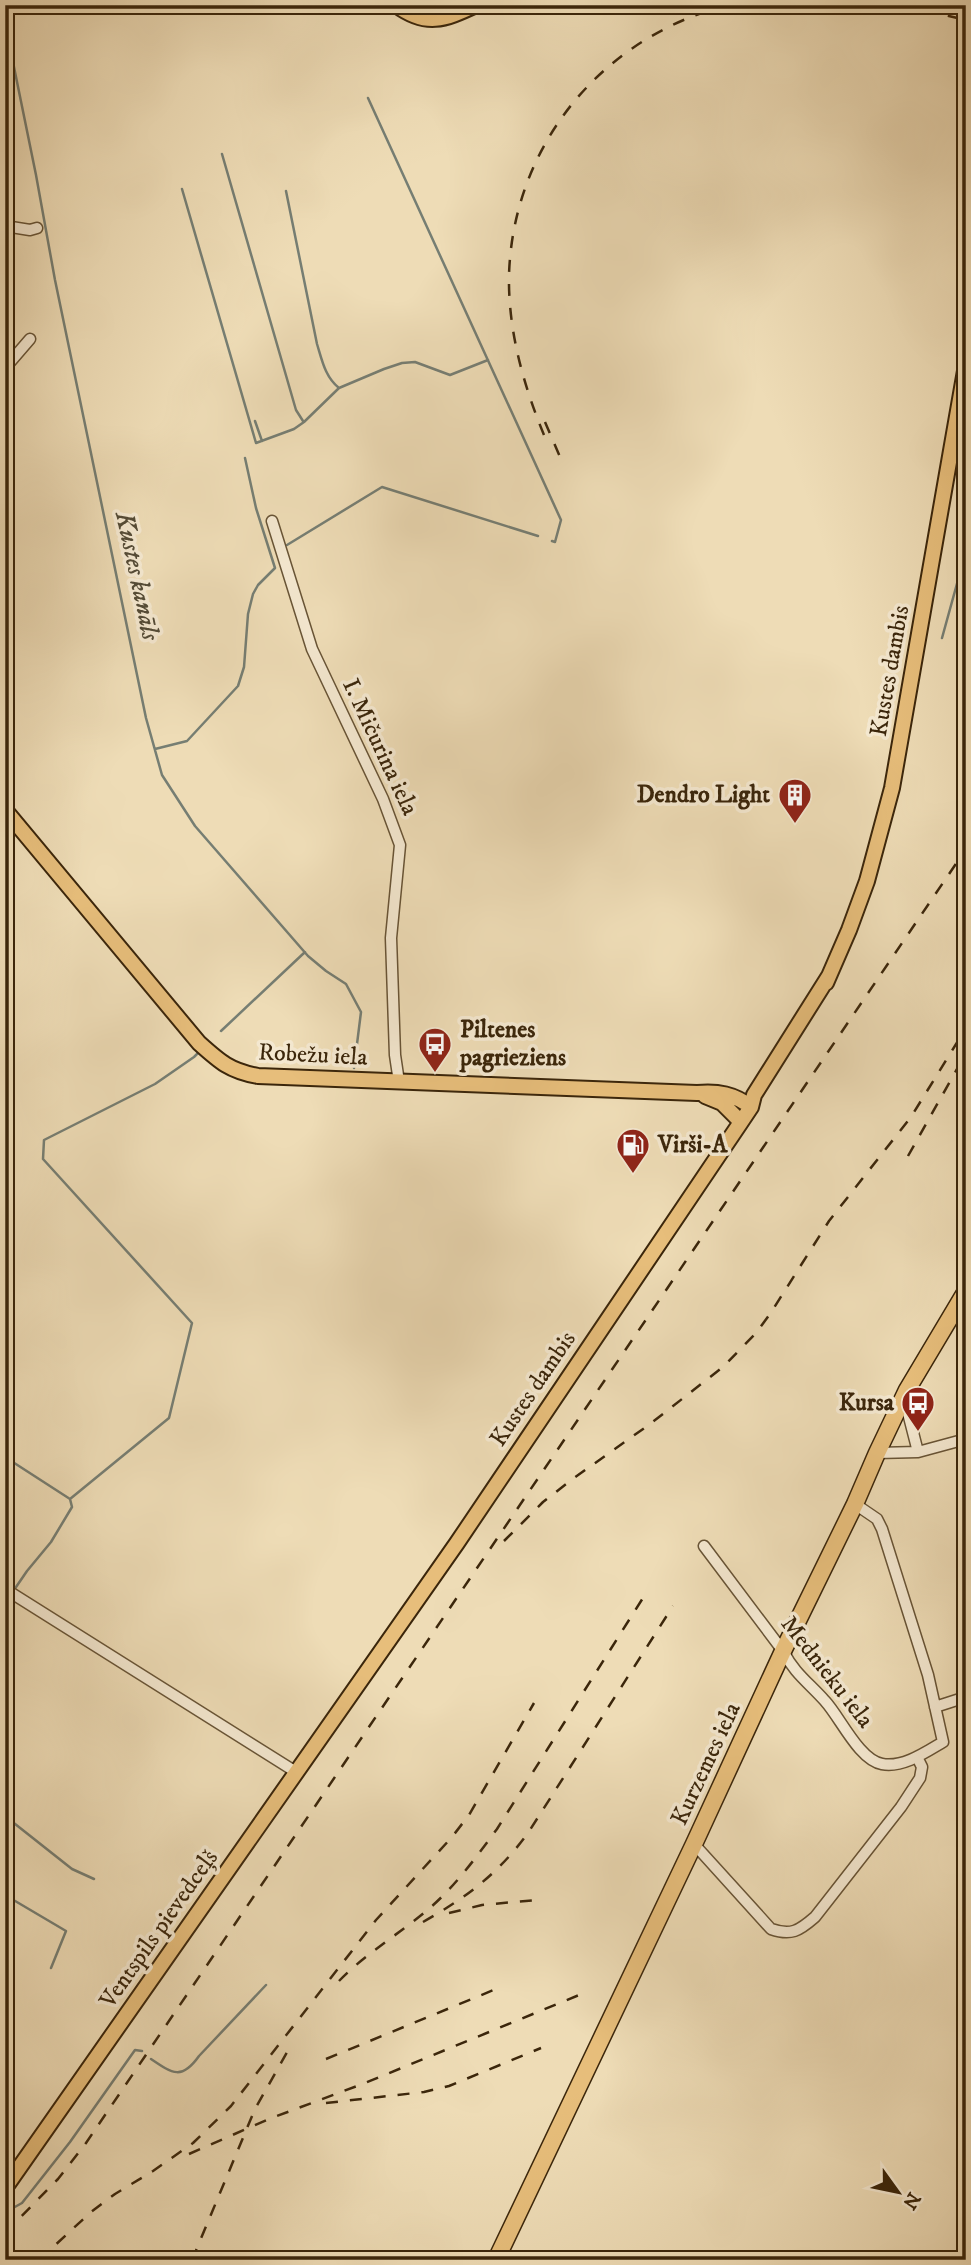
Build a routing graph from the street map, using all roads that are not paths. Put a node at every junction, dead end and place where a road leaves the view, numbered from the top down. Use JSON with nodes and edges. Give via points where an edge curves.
{"nodes":[{"id":1,"x":396,"y":5,"type":"edge"},
{"id":2,"x":476,"y":5,"type":"edge"},
{"id":3,"x":5,"y":226,"type":"edge"},
{"id":4,"x":37,"y":228,"type":"dead end"},
{"id":5,"x":30,"y":339,"type":"dead end"},
{"id":6,"x":966,"y":365,"type":"edge"},
{"id":7,"x":5,"y":368,"type":"edge"},
{"id":8,"x":272,"y":520,"type":"dead end"},
{"id":9,"x":5,"y":810,"type":"edge"},
{"id":10,"x":399,"y":1082,"type":"junction"},
{"id":11,"x":697,"y":1093,"type":"junction"},
{"id":12,"x":751,"y":1107,"type":"junction"},
{"id":13,"x":741,"y":1122,"type":"junction"},
{"id":14,"x":966,"y":1291,"type":"edge"},
{"id":15,"x":901,"y":1402,"type":"junction"},
{"id":16,"x":966,"y":1439,"type":"edge"},
{"id":17,"x":918,"y":1452,"type":"junction"},
{"id":18,"x":877,"y":1453,"type":"junction"},
{"id":19,"x":855,"y":1504,"type":"junction"},
{"id":20,"x":704,"y":1546,"type":"dead end"},
{"id":21,"x":5,"y":1589,"type":"edge"},
{"id":22,"x":783,"y":1651,"type":"junction"},
{"id":23,"x":350,"y":1696,"type":"joint"},
{"id":24,"x":966,"y":1697,"type":"edge"},
{"id":25,"x":935,"y":1707,"type":"junction"},
{"id":26,"x":917,"y":1757,"type":"junction"},
{"id":27,"x":296,"y":1772,"type":"junction"},
{"id":28,"x":694,"y":1844,"type":"junction"},
{"id":29,"x":5,"y":2188,"type":"edge"},
{"id":30,"x":496,"y":2260,"type":"edge"}],
"edges":[{"from":1,"to":2,"type":"main road","via":[[427,20],[450,17]]},
{"from":3,"to":4,"type":"street"},
{"from":5,"to":7,"type":"street"},
{"from":6,"to":12,"type":"main road","name":"Kustes dambis","via":[[892,788],[867,881],[829,976],[754,1095]]},
{"from":8,"to":10,"type":"street","name":"I. Mičurina iela","via":[[312,649],[400,845],[391,937]]},
{"from":9,"to":10,"type":"main road","name":"Robežu iela","via":[[199,1043],[221,1063],[238,1073],[258,1076]]},
{"from":10,"to":11,"type":"main road","name":"Robežu iela"},
{"from":11,"to":12,"type":"main road","name":"Robežu iela","via":[[724,1093]]},
{"from":11,"to":13,"type":"main road","name":"Robežu iela","via":[[722,1103]]},
{"from":12,"to":13,"type":"main road","name":"Kustes dambis"},
{"from":13,"to":23,"type":"main road","name":"Kustes dambis"},
{"from":14,"to":15,"type":"highway","name":"Kurzemes iela"},
{"from":15,"to":17,"type":"street"},
{"from":15,"to":18,"type":"highway","name":"Kurzemes iela"},
{"from":16,"to":17,"type":"street"},
{"from":17,"to":18,"type":"street"},
{"from":18,"to":19,"type":"highway","name":"Kurzemes iela"},
{"from":19,"to":22,"type":"highway","name":"Kurzemes iela"},
{"from":19,"to":25,"type":"street","via":[[877,1519],[882,1529]]},
{"from":20,"to":22,"type":"street","name":"Mednieku iela"},
{"from":21,"to":27,"type":"street"},
{"from":22,"to":26,"type":"street","name":"Mednieku iela","via":[[792,1668],[826,1701],[859,1748],[874,1761],[897,1764]]},
{"from":22,"to":28,"type":"highway","name":"Kurzemes iela"},
{"from":23,"to":27,"type":"main road","name":"Ventspils pievedceļš"},
{"from":24,"to":25,"type":"street"},
{"from":25,"to":26,"type":"street","name":"Mednieku iela","via":[[943,1742]]},
{"from":26,"to":28,"type":"street","via":[[922,1767],[920,1778],[901,1807],[815,1917],[794,1931],[771,1929]]},
{"from":27,"to":29,"type":"main road","name":"Ventspils pievedceļš"},
{"from":28,"to":30,"type":"highway","name":"Kurzemes iela"}]}
